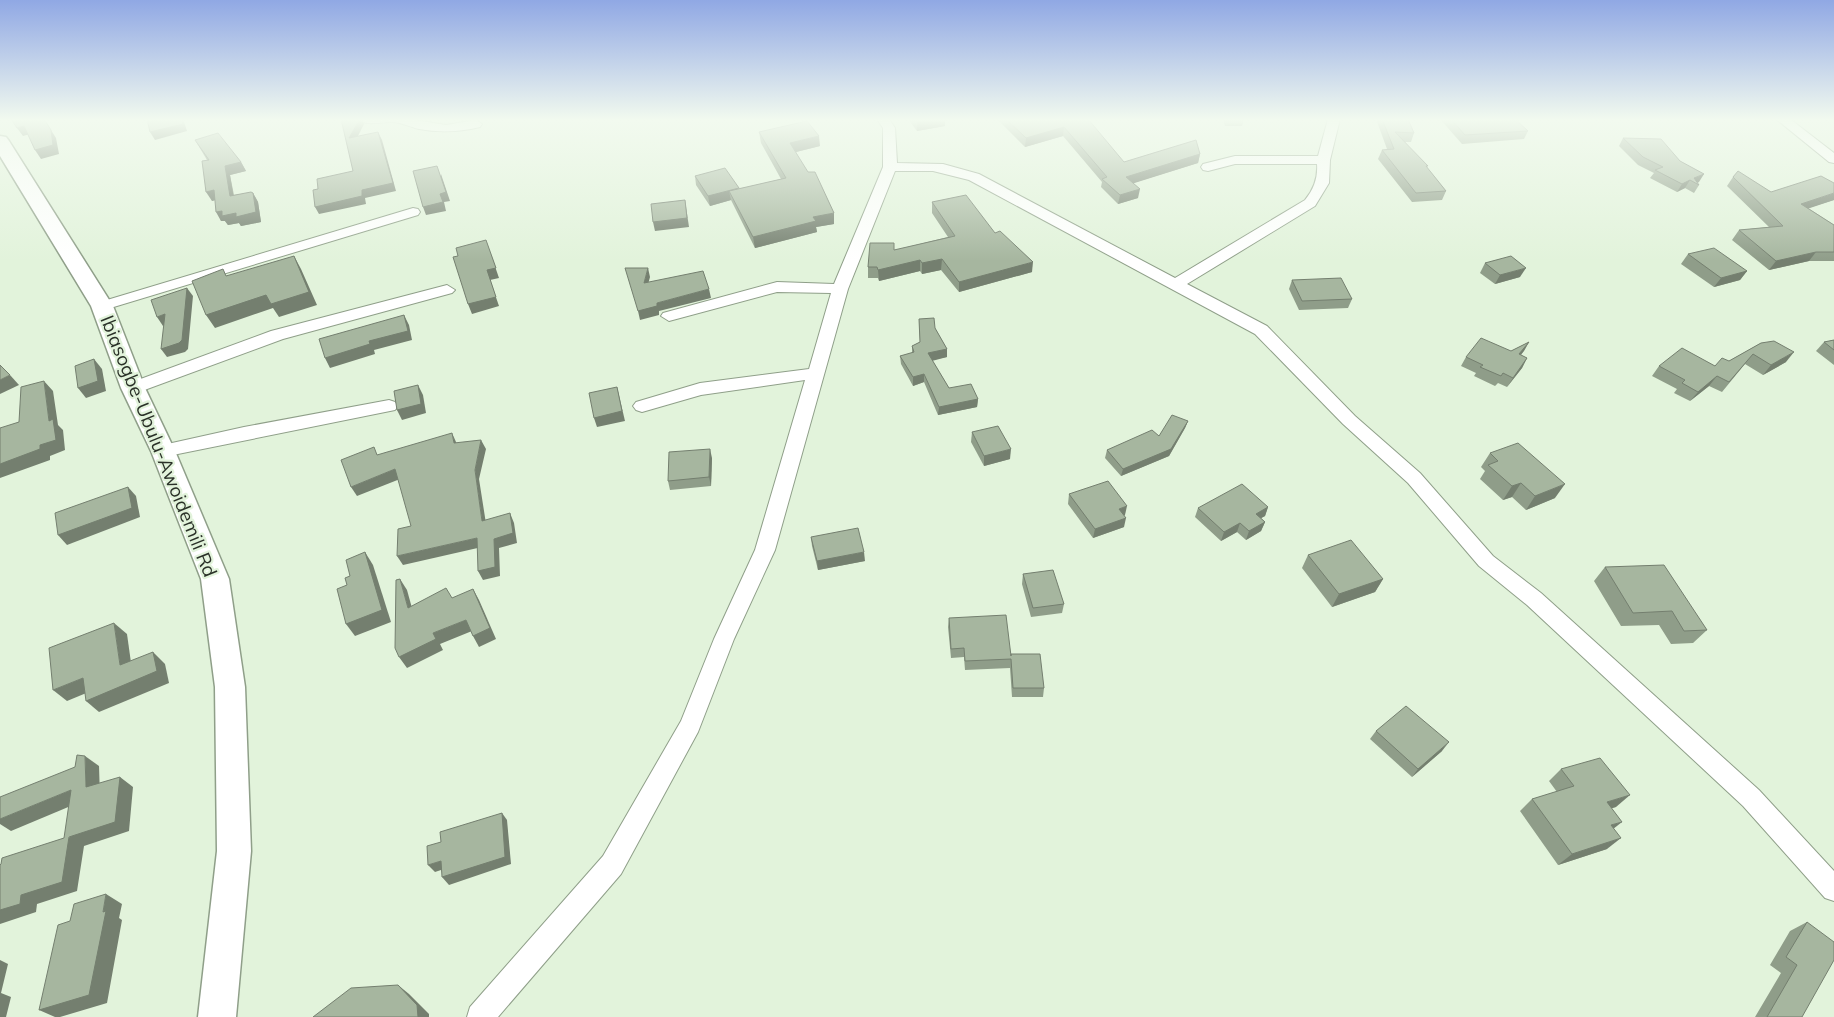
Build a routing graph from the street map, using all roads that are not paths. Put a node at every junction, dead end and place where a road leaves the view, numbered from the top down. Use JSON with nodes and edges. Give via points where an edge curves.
{"nodes":[{"id":1,"x":16,"y":166,"type":"edge"},
{"id":2,"x":900,"y":166,"type":"edge"},
{"id":3,"x":937,"y":166,"type":"edge"},
{"id":4,"x":1324,"y":166,"type":"edge"},
{"id":5,"x":890,"y":167,"type":"joint"},
{"id":6,"x":414,"y":212,"type":"dead end"},
{"id":7,"x":1176,"y":284,"type":"junction"},
{"id":8,"x":840,"y":289,"type":"junction"},
{"id":9,"x":447,"y":290,"type":"dead end"},
{"id":10,"x":102,"y":306,"type":"junction"},
{"id":11,"x":669,"y":316,"type":"dead end"},
{"id":12,"x":817,"y":373,"type":"junction"},
{"id":13,"x":133,"y":388,"type":"junction"},
{"id":14,"x":389,"y":406,"type":"dead end"},
{"id":15,"x":642,"y":406,"type":"dead end"},
{"id":16,"x":163,"y":451,"type":"junction"},
{"id":17,"x":1834,"y":889,"type":"edge"},
{"id":18,"x":218,"y":1017,"type":"edge"},
{"id":19,"x":480,"y":1017,"type":"edge"}],
"edges":[{"from":1,"to":10,"type":"street","name":"Ibiasogbe-Ubulu-Awoidemili Rd"},
{"from":2,"to":5,"type":"street"},
{"from":3,"to":7,"type":"street","via":[[974,177]]},
{"from":4,"to":7,"type":"street","via":[[1325,176],[1319,192],[1310,203]]},
{"from":5,"to":8,"type":"street"},
{"from":6,"to":10,"type":"street"},
{"from":7,"to":17,"type":"street","via":[[1261,330],[1349,420],[1414,478],[1486,561],[1534,599],[1751,798]]},
{"from":8,"to":11,"type":"street","via":[[777,287]]},
{"from":8,"to":12,"type":"street"},
{"from":9,"to":13,"type":"street","via":[[277,335]]},
{"from":10,"to":13,"type":"street","name":"Ibiasogbe-Ubulu-Awoidemili Rd"},
{"from":12,"to":15,"type":"street","via":[[700,389]]},
{"from":12,"to":19,"type":"street","via":[[766,550],[724,639],[690,725],[612,865]]},
{"from":13,"to":16,"type":"street","name":"Ibiasogbe-Ubulu-Awoidemili Rd"},
{"from":14,"to":16,"type":"street"},
{"from":16,"to":18,"type":"street","name":"Ibiasogbe-Ubulu-Awoidemili Rd","via":[[215,579],[230,687],[234,851]]}]}
